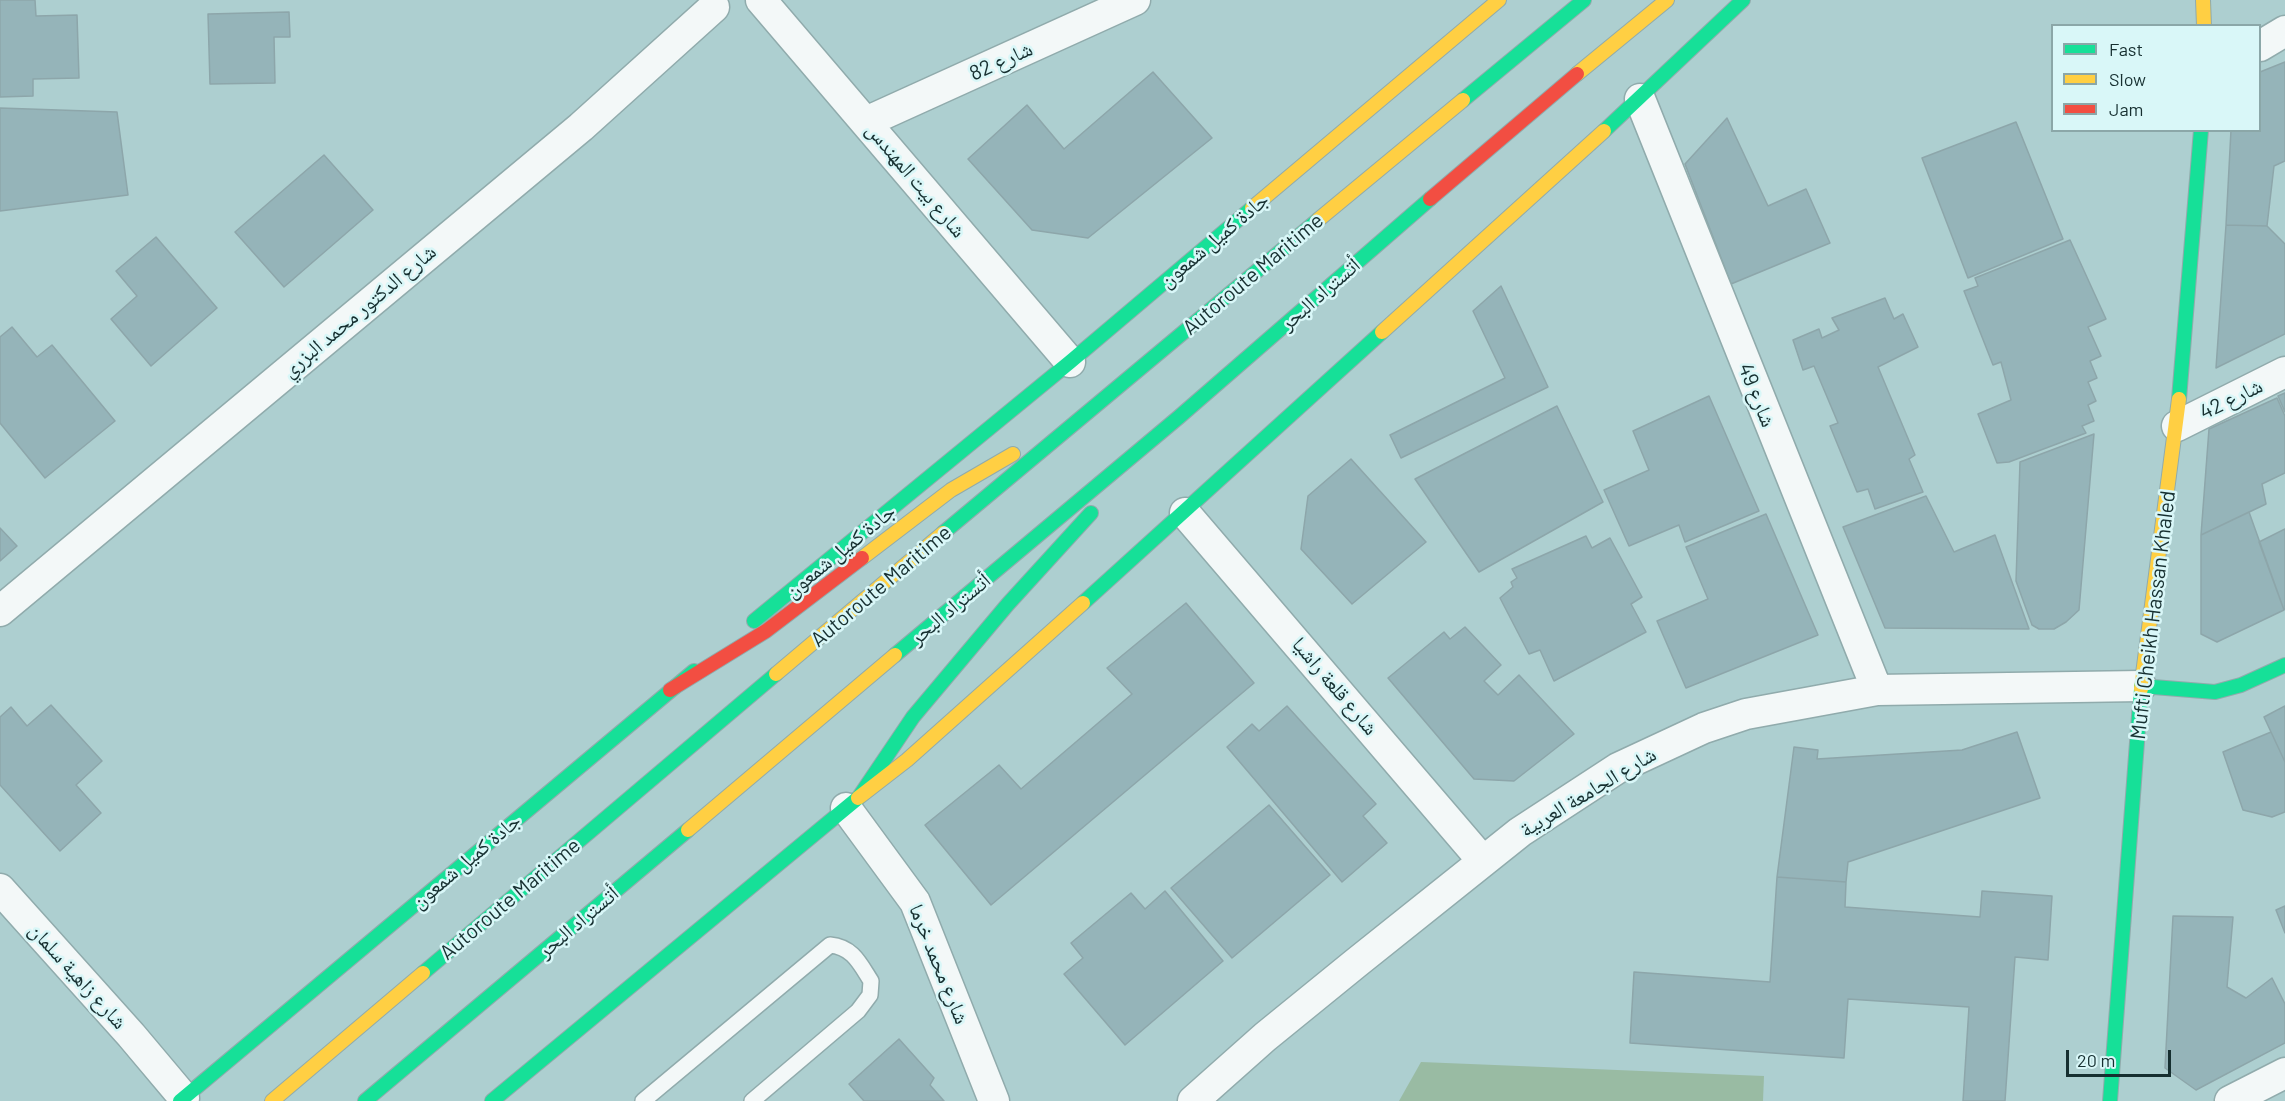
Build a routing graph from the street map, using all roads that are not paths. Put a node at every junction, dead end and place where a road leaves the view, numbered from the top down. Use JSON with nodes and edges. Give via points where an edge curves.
{"nodes":[{"id":1,"x":751,"y":0,"type":"edge"},
{"id":2,"x":761,"y":0,"type":"edge"},
{"id":3,"x":1135,"y":0,"type":"edge"},
{"id":4,"x":1500,"y":0,"type":"edge"},
{"id":5,"x":1584,"y":0,"type":"edge"},
{"id":6,"x":1667,"y":0,"type":"edge"},
{"id":7,"x":1743,"y":0,"type":"edge"},
{"id":8,"x":2203,"y":0,"type":"edge"},
{"id":9,"x":708,"y":3,"type":"edge"},
{"id":10,"x":2204,"y":24,"type":"edge"},
{"id":11,"x":2285,"y":31,"type":"edge"},
{"id":12,"x":2261,"y":45,"type":"edge"},
{"id":13,"x":1640,"y":99,"type":"junction"},
{"id":14,"x":866,"y":122,"type":"junction"},
{"id":15,"x":2201,"y":132,"type":"edge"},
{"id":16,"x":1070,"y":362,"type":"junction"},
{"id":17,"x":2285,"y":372,"type":"edge"},
{"id":18,"x":1088,"y":411,"type":"junction"},
{"id":19,"x":1179,"y":417,"type":"junction"},
{"id":20,"x":2177,"y":426,"type":"junction"},
{"id":21,"x":1185,"y":513,"type":"junction"},
{"id":22,"x":0,"y":611,"type":"edge"},
{"id":23,"x":2285,"y":665,"type":"edge"},
{"id":24,"x":2141,"y":686,"type":"junction"},
{"id":25,"x":670,"y":690,"type":"junction"},
{"id":26,"x":1876,"y":690,"type":"junction"},
{"id":27,"x":852,"y":802,"type":"junction"},
{"id":28,"x":1482,"y":860,"type":"junction"},
{"id":29,"x":0,"y":889,"type":"edge"},
{"id":30,"x":2285,"y":1073,"type":"edge"},
{"id":31,"x":182,"y":1099,"type":"edge"},
{"id":32,"x":272,"y":1101,"type":"edge"},
{"id":33,"x":366,"y":1101,"type":"edge"},
{"id":34,"x":492,"y":1101,"type":"edge"},
{"id":35,"x":643,"y":1101,"type":"edge"},
{"id":36,"x":752,"y":1101,"type":"edge"},
{"id":37,"x":994,"y":1101,"type":"edge"},
{"id":38,"x":1193,"y":1101,"type":"edge"},
{"id":39,"x":2110,"y":1101,"type":"edge"},
{"id":40,"x":2230,"y":1101,"type":"edge"}],
"edges":[{"from":1,"to":9,"type":"street","via":[[733,9]]},
{"from":2,"to":14,"type":"street","name":"شارع بيت المهندس"},
{"from":3,"to":14,"type":"street","name":"شارع 82"},
{"from":4,"to":16,"type":"main road","name":"جادة كميل شمعون"},
{"from":5,"to":18,"type":"main road","name":"Autoroute Maritime"},
{"from":6,"to":19,"type":"main road","name":"أتستراد البحر","via":[[1529,113]]},
{"from":7,"to":13,"type":"main road"},
{"from":8,"to":10,"type":"main road"},
{"from":9,"to":22,"type":"street","name":"شارع الدكتور محمد البزري","via":[[581,127]]},
{"from":11,"to":12,"type":"street"},
{"from":13,"to":21,"type":"main road"},
{"from":13,"to":26,"type":"street","name":"شارع 49"},
{"from":14,"to":16,"type":"street","name":"شارع بيت المهندس"},
{"from":15,"to":20,"type":"main road","name":"Mufti Cheikh Hassan Khaled"},
{"from":16,"to":25,"type":"main road","name":"جادة كميل شمعون"},
{"from":17,"to":20,"type":"street","name":"شارع 42"},
{"from":18,"to":25,"type":"main road","via":[[951,490],[766,631]]},
{"from":18,"to":32,"type":"main road","name":"Autoroute Maritime"},
{"from":19,"to":27,"type":"main road","via":[[1008,604],[913,717]]},
{"from":19,"to":33,"type":"main road","name":"أتستراد البحر"},
{"from":20,"to":24,"type":"main road","name":"Mufti Cheikh Hassan Khaled"},
{"from":21,"to":27,"type":"main road","via":[[907,760]]},
{"from":21,"to":28,"type":"street","name":"شارع قلعة راشيا"},
{"from":23,"to":24,"type":"main road","via":[[2215,692]]},
{"from":24,"to":26,"type":"street","name":"شارع الجامعة العربية"},
{"from":24,"to":39,"type":"main road","name":"Mufti Cheikh Hassan Khaled"},
{"from":25,"to":31,"type":"main road","name":"جادة كميل شمعون"},
{"from":26,"to":28,"type":"street","name":"شارع الجامعة العربية","via":[[1746,714],[1704,728],[1618,768]]},
{"from":27,"to":34,"type":"main road"},
{"from":27,"to":37,"type":"street","name":"شارع محمد خرما","via":[[915,902]]},
{"from":28,"to":38,"type":"street","name":"شارع الجامعة العربية"},
{"from":29,"to":31,"type":"street","name":"شارع زاهية سلمان","via":[[131,1035]]},
{"from":30,"to":40,"type":"street"},
{"from":35,"to":36,"type":"lane","via":[[830,945],[842,946],[871,981],[870,994],[858,1011]]}]}
